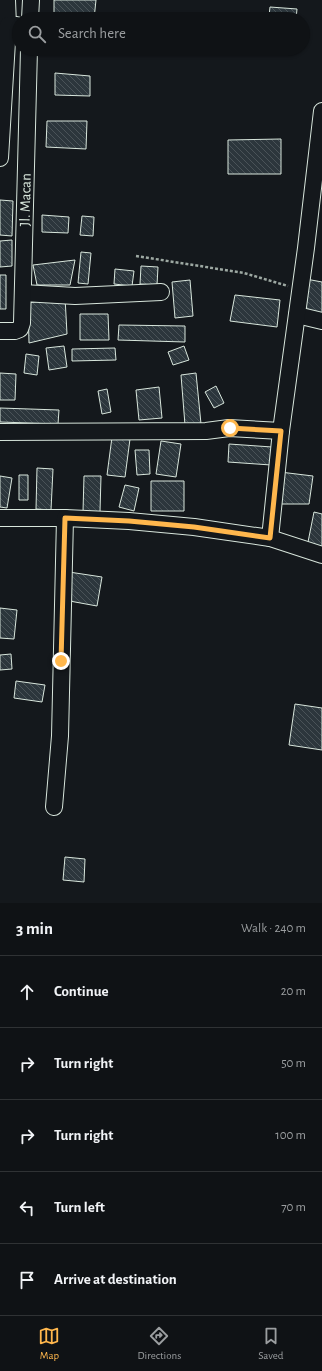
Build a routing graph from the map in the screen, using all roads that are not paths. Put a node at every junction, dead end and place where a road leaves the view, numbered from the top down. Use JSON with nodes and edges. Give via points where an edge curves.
{"nodes":[{"id":1,"x":7,"y":0,"type":"edge"},
{"id":2,"x":30,"y":0,"type":"edge"},
{"id":3,"x":30,"y":12,"type":"edge"},
{"id":4,"x":12,"y":18,"type":"edge"},
{"id":5,"x":12,"y":44,"type":"edge"},
{"id":6,"x":29,"y":56,"type":"edge"},
{"id":7,"x":322,"y":111,"type":"edge"},
{"id":8,"x":0,"y":158,"type":"edge"},
{"id":9,"x":161,"y":292,"type":"dead end"},
{"id":10,"x":23,"y":293,"type":"junction"},
{"id":11,"x":297,"y":315,"type":"junction"},
{"id":12,"x":322,"y":321,"type":"edge"},
{"id":13,"x":0,"y":331,"type":"edge"},
{"id":14,"x":281,"y":431,"type":"junction"},
{"id":15,"x":0,"y":432,"type":"edge"},
{"id":16,"x":0,"y":518,"type":"edge"},
{"id":17,"x":65,"y":518,"type":"junction"},
{"id":18,"x":270,"y":538,"type":"junction"},
{"id":19,"x":322,"y":555,"type":"edge"},
{"id":20,"x":54,"y":807,"type":"dead end"}],
"edges":[{"from":1,"to":4,"type":"street"},
{"from":2,"to":3,"type":"street"},
{"from":5,"to":8,"type":"street"},
{"from":6,"to":10,"type":"street","name":"Jl. Macan"},
{"from":7,"to":11,"type":"street"},
{"from":9,"to":10,"type":"street","via":[[75,296]]},
{"from":10,"to":13,"type":"street","name":"Jl. Macan","via":[[20,329]]},
{"from":11,"to":12,"type":"street"},
{"from":11,"to":14,"type":"street"},
{"from":14,"to":15,"type":"street","via":[[230,428],[206,431]]},
{"from":14,"to":18,"type":"street"},
{"from":16,"to":17,"type":"street"},
{"from":17,"to":18,"type":"street","via":[[194,527]]},
{"from":17,"to":20,"type":"street","via":[[61,722]]},
{"from":18,"to":19,"type":"street"}]}
